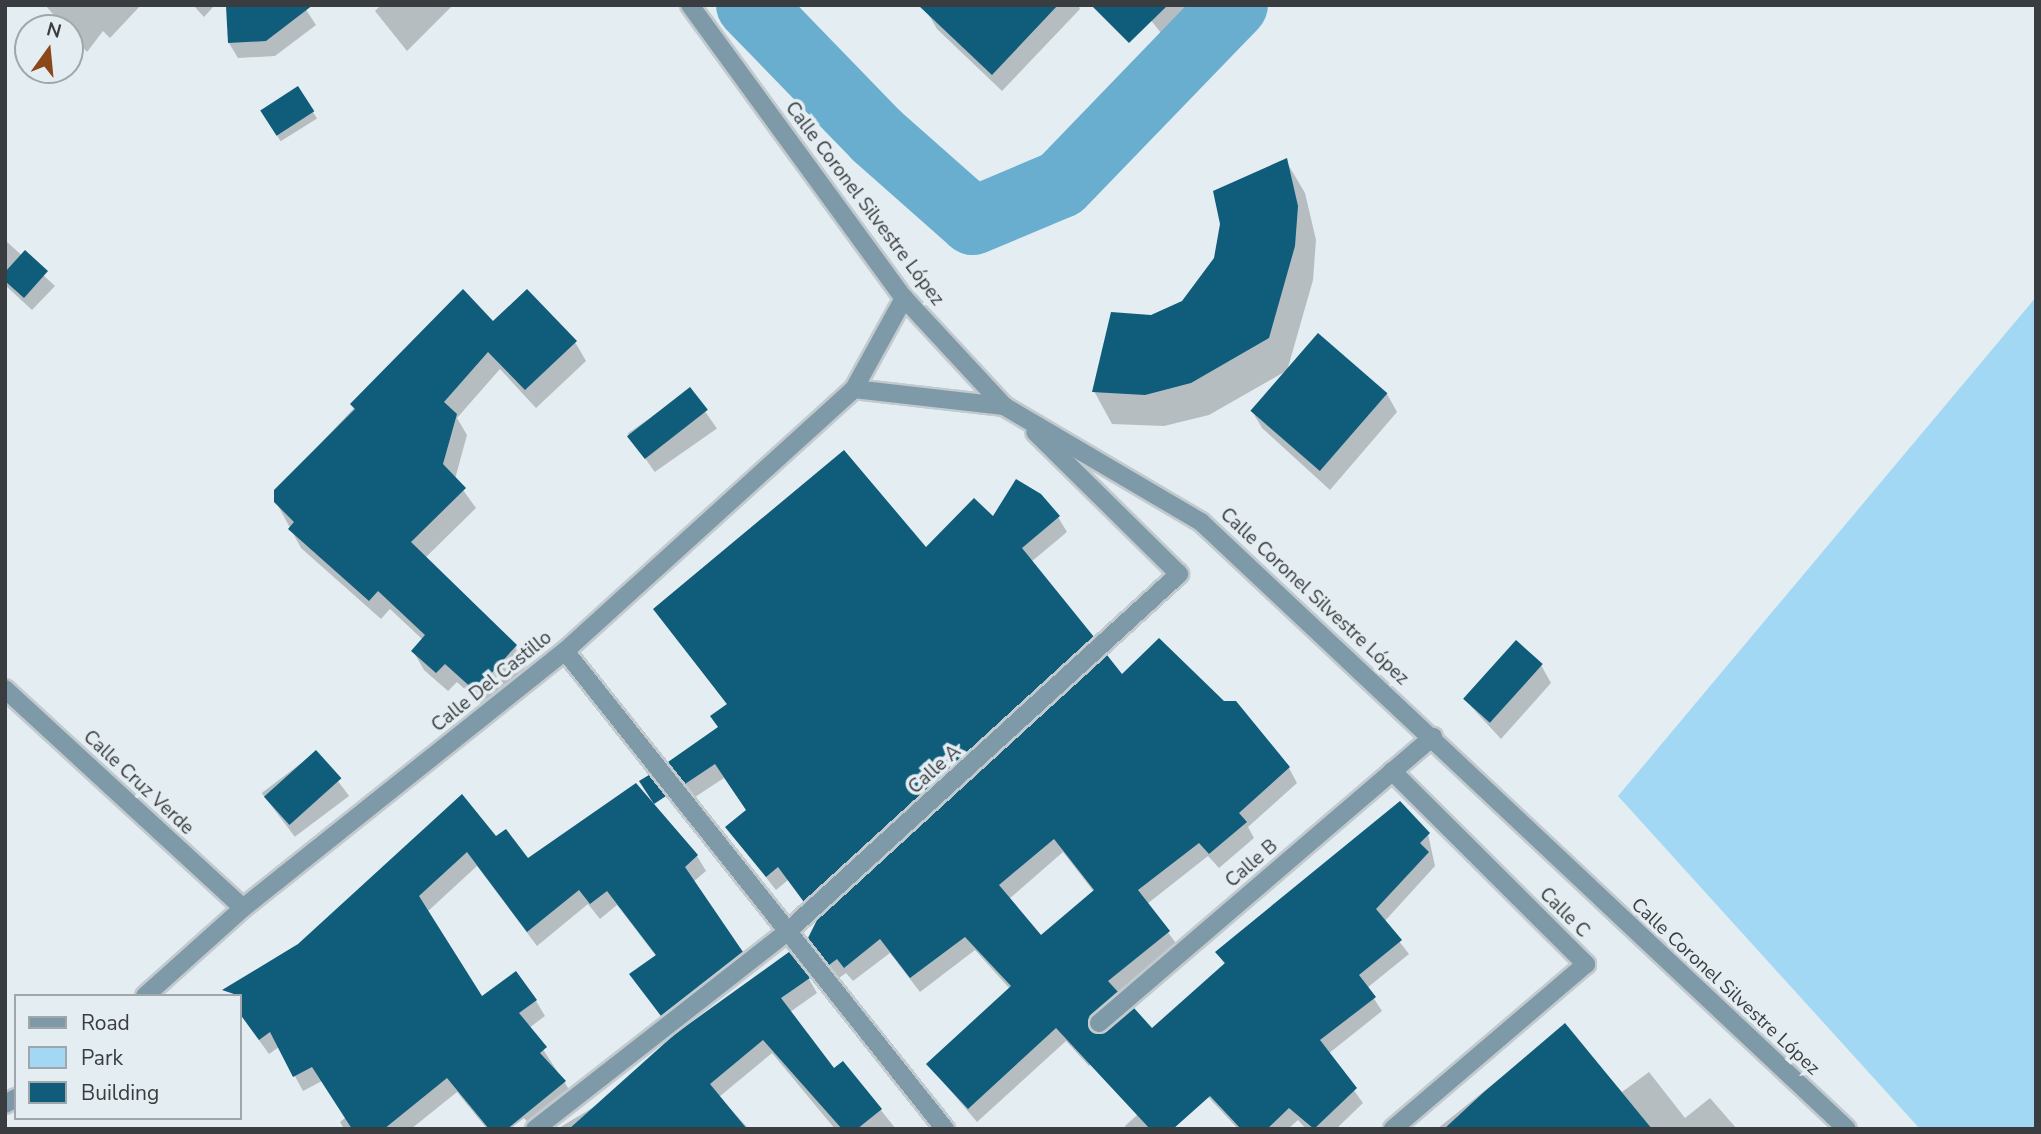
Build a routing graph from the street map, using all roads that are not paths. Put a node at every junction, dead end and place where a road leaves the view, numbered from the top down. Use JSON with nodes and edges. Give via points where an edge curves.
{"nodes":[{"id":1,"x":690,"y":5,"type":"edge"},
{"id":2,"x":904,"y":298,"type":"junction"},
{"id":3,"x":854,"y":389,"type":"junction"},
{"id":4,"x":1011,"y":411,"type":"junction"},
{"id":5,"x":565,"y":651,"type":"junction"},
{"id":6,"x":5,"y":689,"type":"edge"},
{"id":7,"x":1433,"y":737,"type":"junction"},
{"id":8,"x":1392,"y":771,"type":"junction"},
{"id":9,"x":243,"y":908,"type":"junction"},
{"id":10,"x":787,"y":932,"type":"junction"},
{"id":11,"x":147,"y":994,"type":"edge"},
{"id":12,"x":1099,"y":1023,"type":"dead end"},
{"id":13,"x":1843,"y":1127,"type":"edge"},
{"id":14,"x":535,"y":1129,"type":"edge"},
{"id":15,"x":945,"y":1129,"type":"edge"},
{"id":16,"x":1393,"y":1129,"type":"edge"}],
"edges":[{"from":1,"to":2,"type":"street","name":"Calle Coronel Silvestre López"},
{"from":2,"to":3,"type":"street","name":"Calle Del Castillo"},
{"from":2,"to":4,"type":"street","name":"Calle Coronel Silvestre López"},
{"from":3,"to":4,"type":"street"},
{"from":3,"to":5,"type":"street","name":"Calle Del Castillo"},
{"from":4,"to":7,"type":"street","name":"Calle Coronel Silvestre López","via":[[1201,522]]},
{"from":4,"to":10,"type":"street","name":"Calle A","via":[[1179,574]]},
{"from":5,"to":9,"type":"street","name":"Calle Del Castillo"},
{"from":5,"to":10,"type":"street"},
{"from":6,"to":9,"type":"street","name":"Calle Cruz Verde"},
{"from":7,"to":8,"type":"street","name":"Calle B"},
{"from":7,"to":13,"type":"street","name":"Calle Coronel Silvestre López"},
{"from":8,"to":12,"type":"street","name":"Calle B"},
{"from":8,"to":16,"type":"street","name":"Calle C","via":[[1586,964]]},
{"from":9,"to":11,"type":"street","name":"Calle Del Castillo"},
{"from":10,"to":14,"type":"street","name":"Calle A"},
{"from":10,"to":15,"type":"street"}]}
